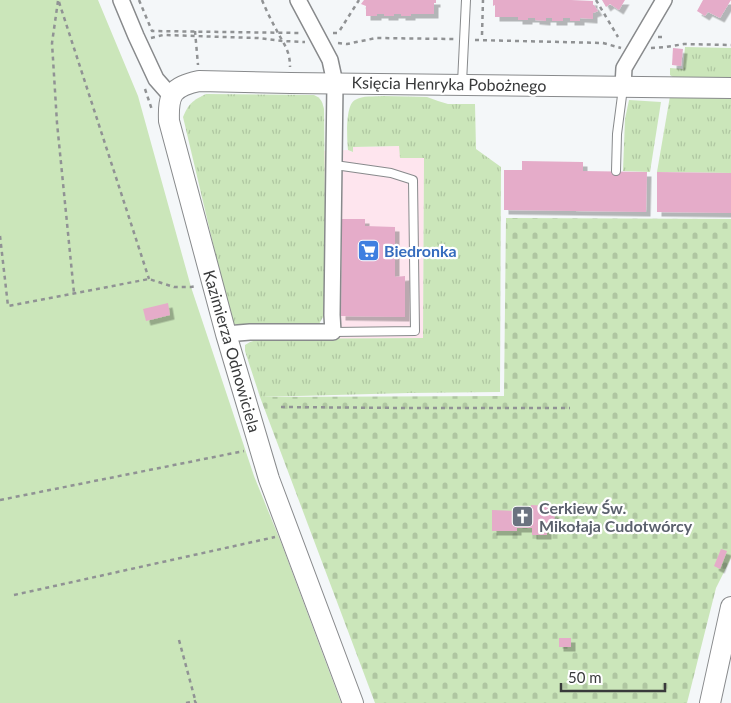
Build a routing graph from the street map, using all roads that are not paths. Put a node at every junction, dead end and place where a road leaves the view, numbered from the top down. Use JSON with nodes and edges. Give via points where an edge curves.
{"nodes":[{"id":1,"x":121,"y":0,"type":"edge"},
{"id":2,"x":298,"y":0,"type":"edge"},
{"id":3,"x":466,"y":0,"type":"edge"},
{"id":4,"x":664,"y":0,"type":"edge"},
{"id":5,"x":335,"y":83,"type":"junction"},
{"id":6,"x":462,"y":85,"type":"junction"},
{"id":7,"x":623,"y":86,"type":"junction"},
{"id":8,"x":731,"y":88,"type":"edge"},
{"id":9,"x":171,"y":96,"type":"junction"},
{"id":10,"x":335,"y":165,"type":"junction"},
{"id":11,"x":616,"y":171,"type":"dead end"},
{"id":12,"x":333,"y":332,"type":"junction"},
{"id":13,"x":226,"y":334,"type":"junction"},
{"id":14,"x":731,"y":607,"type":"edge"},
{"id":15,"x":353,"y":703,"type":"edge"},
{"id":16,"x":710,"y":703,"type":"edge"}],
"edges":[{"from":1,"to":9,"type":"street","via":[[156,79]]},
{"from":2,"to":5,"type":"street","via":[[330,60]]},
{"from":3,"to":6,"type":"lane"},
{"from":4,"to":7,"type":"street","via":[[624,68]]},
{"from":5,"to":6,"type":"street","name":"Księcia Henryka Pobożnego"},
{"from":5,"to":9,"type":"street","name":"Księcia Henryka Pobożnego","via":[[199,81],[180,88]]},
{"from":5,"to":10,"type":"street"},
{"from":6,"to":7,"type":"street","name":"Księcia Henryka Pobożnego"},
{"from":7,"to":8,"type":"street","name":"Księcia Henryka Pobożnego"},
{"from":7,"to":11,"type":"lane"},
{"from":9,"to":13,"type":"street","name":"Kazimierza Odnowiciela","via":[[169,121]]},
{"from":10,"to":12,"type":"street"},
{"from":10,"to":12,"type":"lane","via":[[391,173],[413,180],[415,332]]},
{"from":12,"to":13,"type":"street"},
{"from":13,"to":15,"type":"street","name":"Kazimierza Odnowiciela","via":[[270,479]]},
{"from":14,"to":16,"type":"street"}]}
